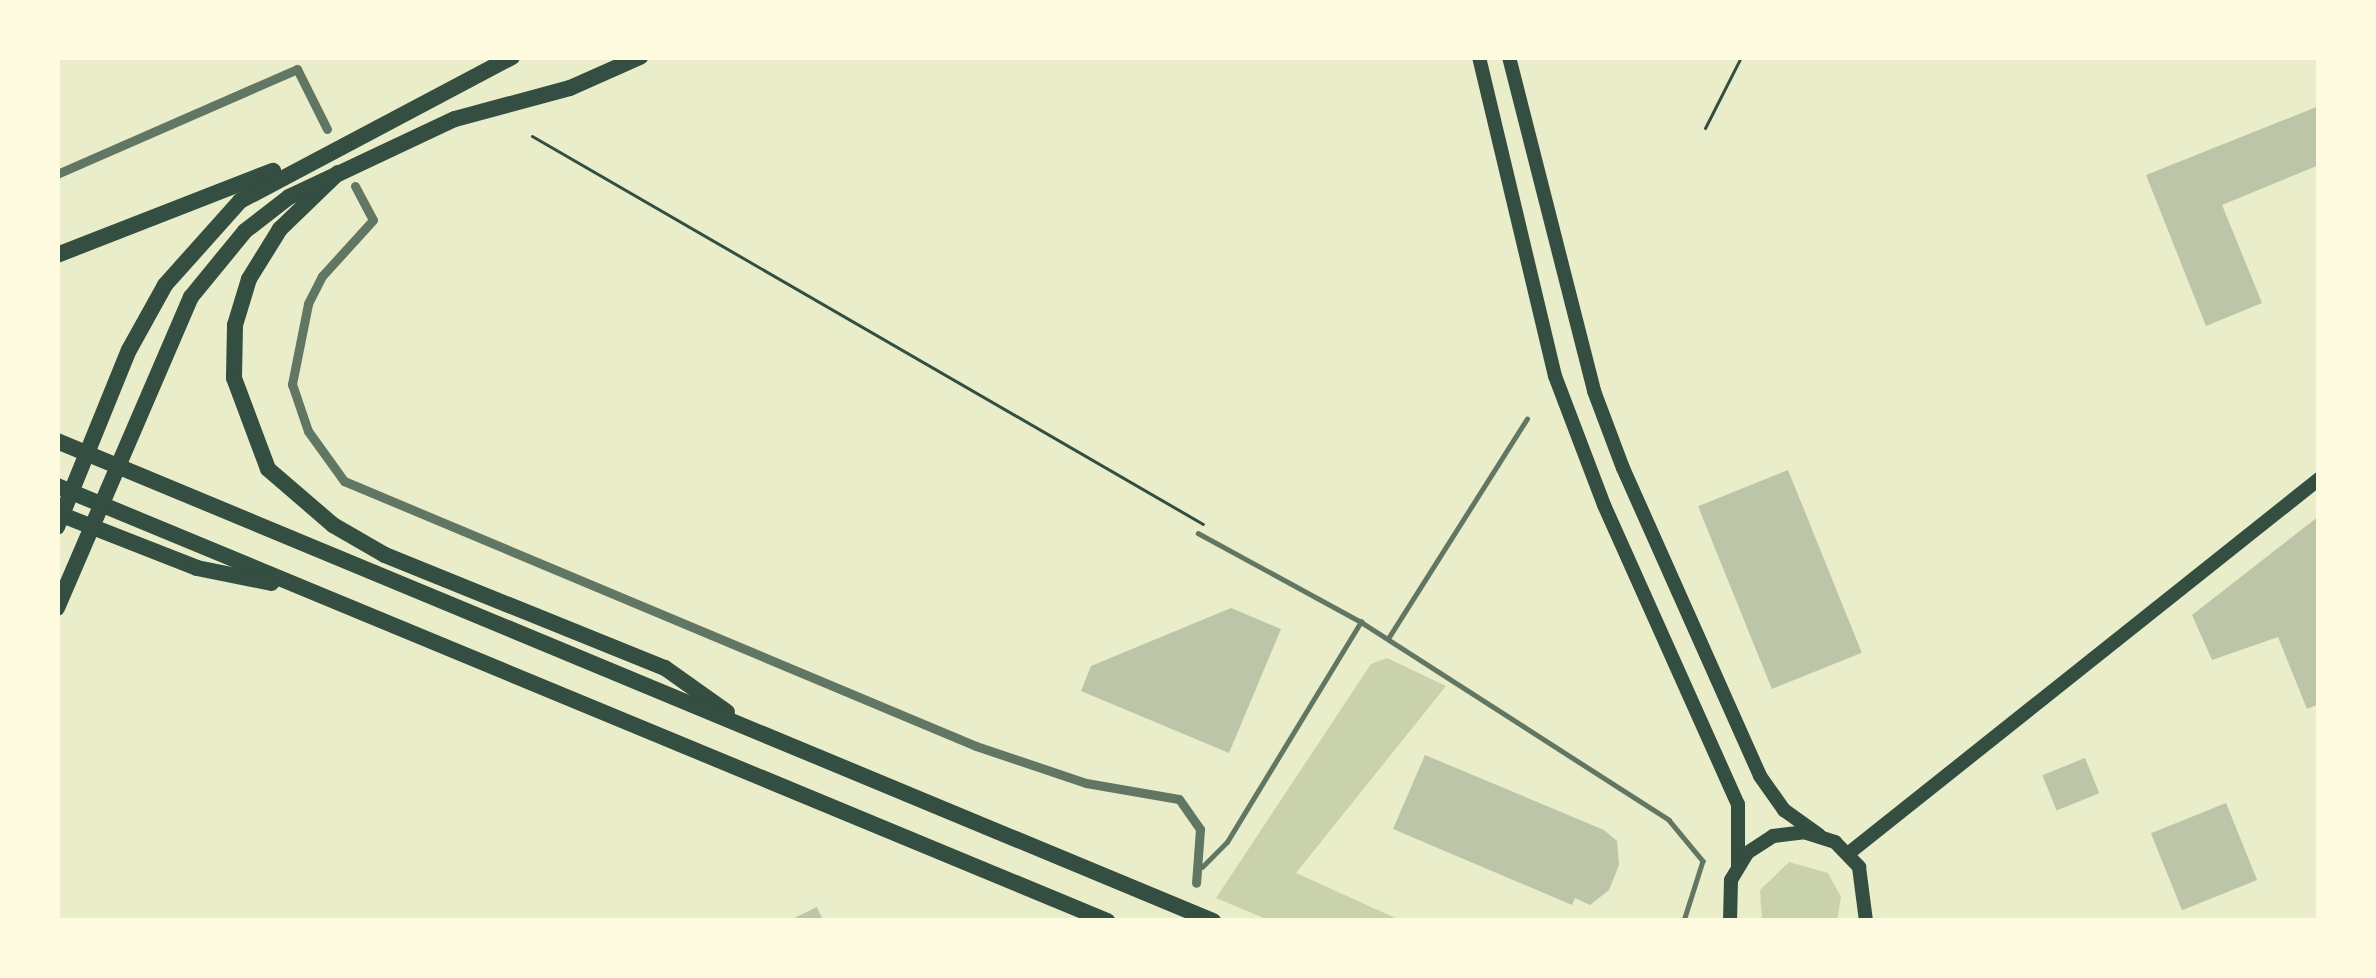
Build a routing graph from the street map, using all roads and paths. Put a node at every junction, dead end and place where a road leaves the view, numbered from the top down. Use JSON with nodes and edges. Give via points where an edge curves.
{"nodes":[{"id":1,"x":512,"y":57,"type":"edge"},
{"id":2,"x":640,"y":57,"type":"edge"},
{"id":3,"x":1479,"y":57,"type":"edge"},
{"id":4,"x":1509,"y":57,"type":"edge"},
{"id":5,"x":1741,"y":57,"type":"edge"},
{"id":6,"x":1705,"y":128,"type":"dead end"},
{"id":7,"x":327,"y":129,"type":"dead end"},
{"id":8,"x":532,"y":136,"type":"dead end"},
{"id":9,"x":325,"y":153,"type":"junction"},
{"id":10,"x":338,"y":173,"type":"junction"},
{"id":11,"x":57,"y":174,"type":"edge"},
{"id":12,"x":356,"y":186,"type":"dead end"},
{"id":13,"x":57,"y":255,"type":"edge"},
{"id":14,"x":1527,"y":419,"type":"dead end"},
{"id":15,"x":57,"y":441,"type":"edge"},
{"id":16,"x":2319,"y":479,"type":"edge"},
{"id":17,"x":57,"y":486,"type":"edge"},
{"id":18,"x":57,"y":513,"type":"edge"},
{"id":19,"x":57,"y":527,"type":"edge"},
{"id":20,"x":1198,"y":533,"type":"joint"},
{"id":21,"x":310,"y":590,"type":"junction"},
{"id":22,"x":57,"y":608,"type":"edge"},
{"id":23,"x":1361,"y":622,"type":"junction"},
{"id":24,"x":1388,"y":639,"type":"junction"},
{"id":25,"x":752,"y":730,"type":"junction"},
{"id":26,"x":1819,"y":835,"type":"junction"},
{"id":27,"x":1849,"y":853,"type":"junction"},
{"id":28,"x":1738,"y":866,"type":"junction"},
{"id":29,"x":1202,"y":867,"type":"junction"},
{"id":30,"x":1196,"y":883,"type":"dead end"},
{"id":31,"x":1107,"y":921,"type":"edge"},
{"id":32,"x":1213,"y":921,"type":"edge"},
{"id":33,"x":1684,"y":921,"type":"edge"},
{"id":34,"x":1730,"y":921,"type":"edge"},
{"id":35,"x":1865,"y":921,"type":"edge"}],
"edges":[{"from":1,"to":9,"type":"highway"},
{"from":2,"to":10,"type":"highway","via":[[570,88],[455,119]]},
{"from":3,"to":28,"type":"main road","via":[[1555,376],[1738,804]]},
{"from":4,"to":26,"type":"main road","via":[[1583,349],[1623,468],[1760,776],[1784,810]]},
{"from":5,"to":6,"type":"path"},
{"from":7,"to":11,"type":"street","via":[[297,69]]},
{"from":8,"to":20,"type":"path","via":[[1205,521]]},
{"from":9,"to":13,"type":"highway"},
{"from":9,"to":19,"type":"highway","via":[[240,201],[165,285],[129,350]]},
{"from":10,"to":22,"type":"highway","via":[[245,231],[191,297]]},
{"from":10,"to":25,"type":"highway","via":[[280,229],[249,279],[235,325],[238,397],[268,469],[290,494],[385,555],[665,668]]},
{"from":12,"to":29,"type":"street","via":[[373,220],[322,276],[293,359],[298,408],[344,482],[976,746],[1086,784],[1179,800],[1200,830]]},
{"from":14,"to":24,"type":"lane"},
{"from":15,"to":25,"type":"highway"},
{"from":16,"to":27,"type":"main road"},
{"from":17,"to":21,"type":"highway"},
{"from":18,"to":21,"type":"highway","via":[[196,568]]},
{"from":20,"to":23,"type":"lane"},
{"from":21,"to":31,"type":"highway"},
{"from":23,"to":24,"type":"lane"},
{"from":23,"to":29,"type":"lane","via":[[1227,842]]},
{"from":24,"to":33,"type":"lane","via":[[1688,837],[1704,873]]},
{"from":25,"to":32,"type":"highway"},
{"from":26,"to":27,"type":"main road"},
{"from":26,"to":28,"type":"main road","via":[[1773,836]]},
{"from":27,"to":35,"type":"main road","via":[[1866,882]]},
{"from":28,"to":34,"type":"main road"},
{"from":29,"to":30,"type":"street"}]}
